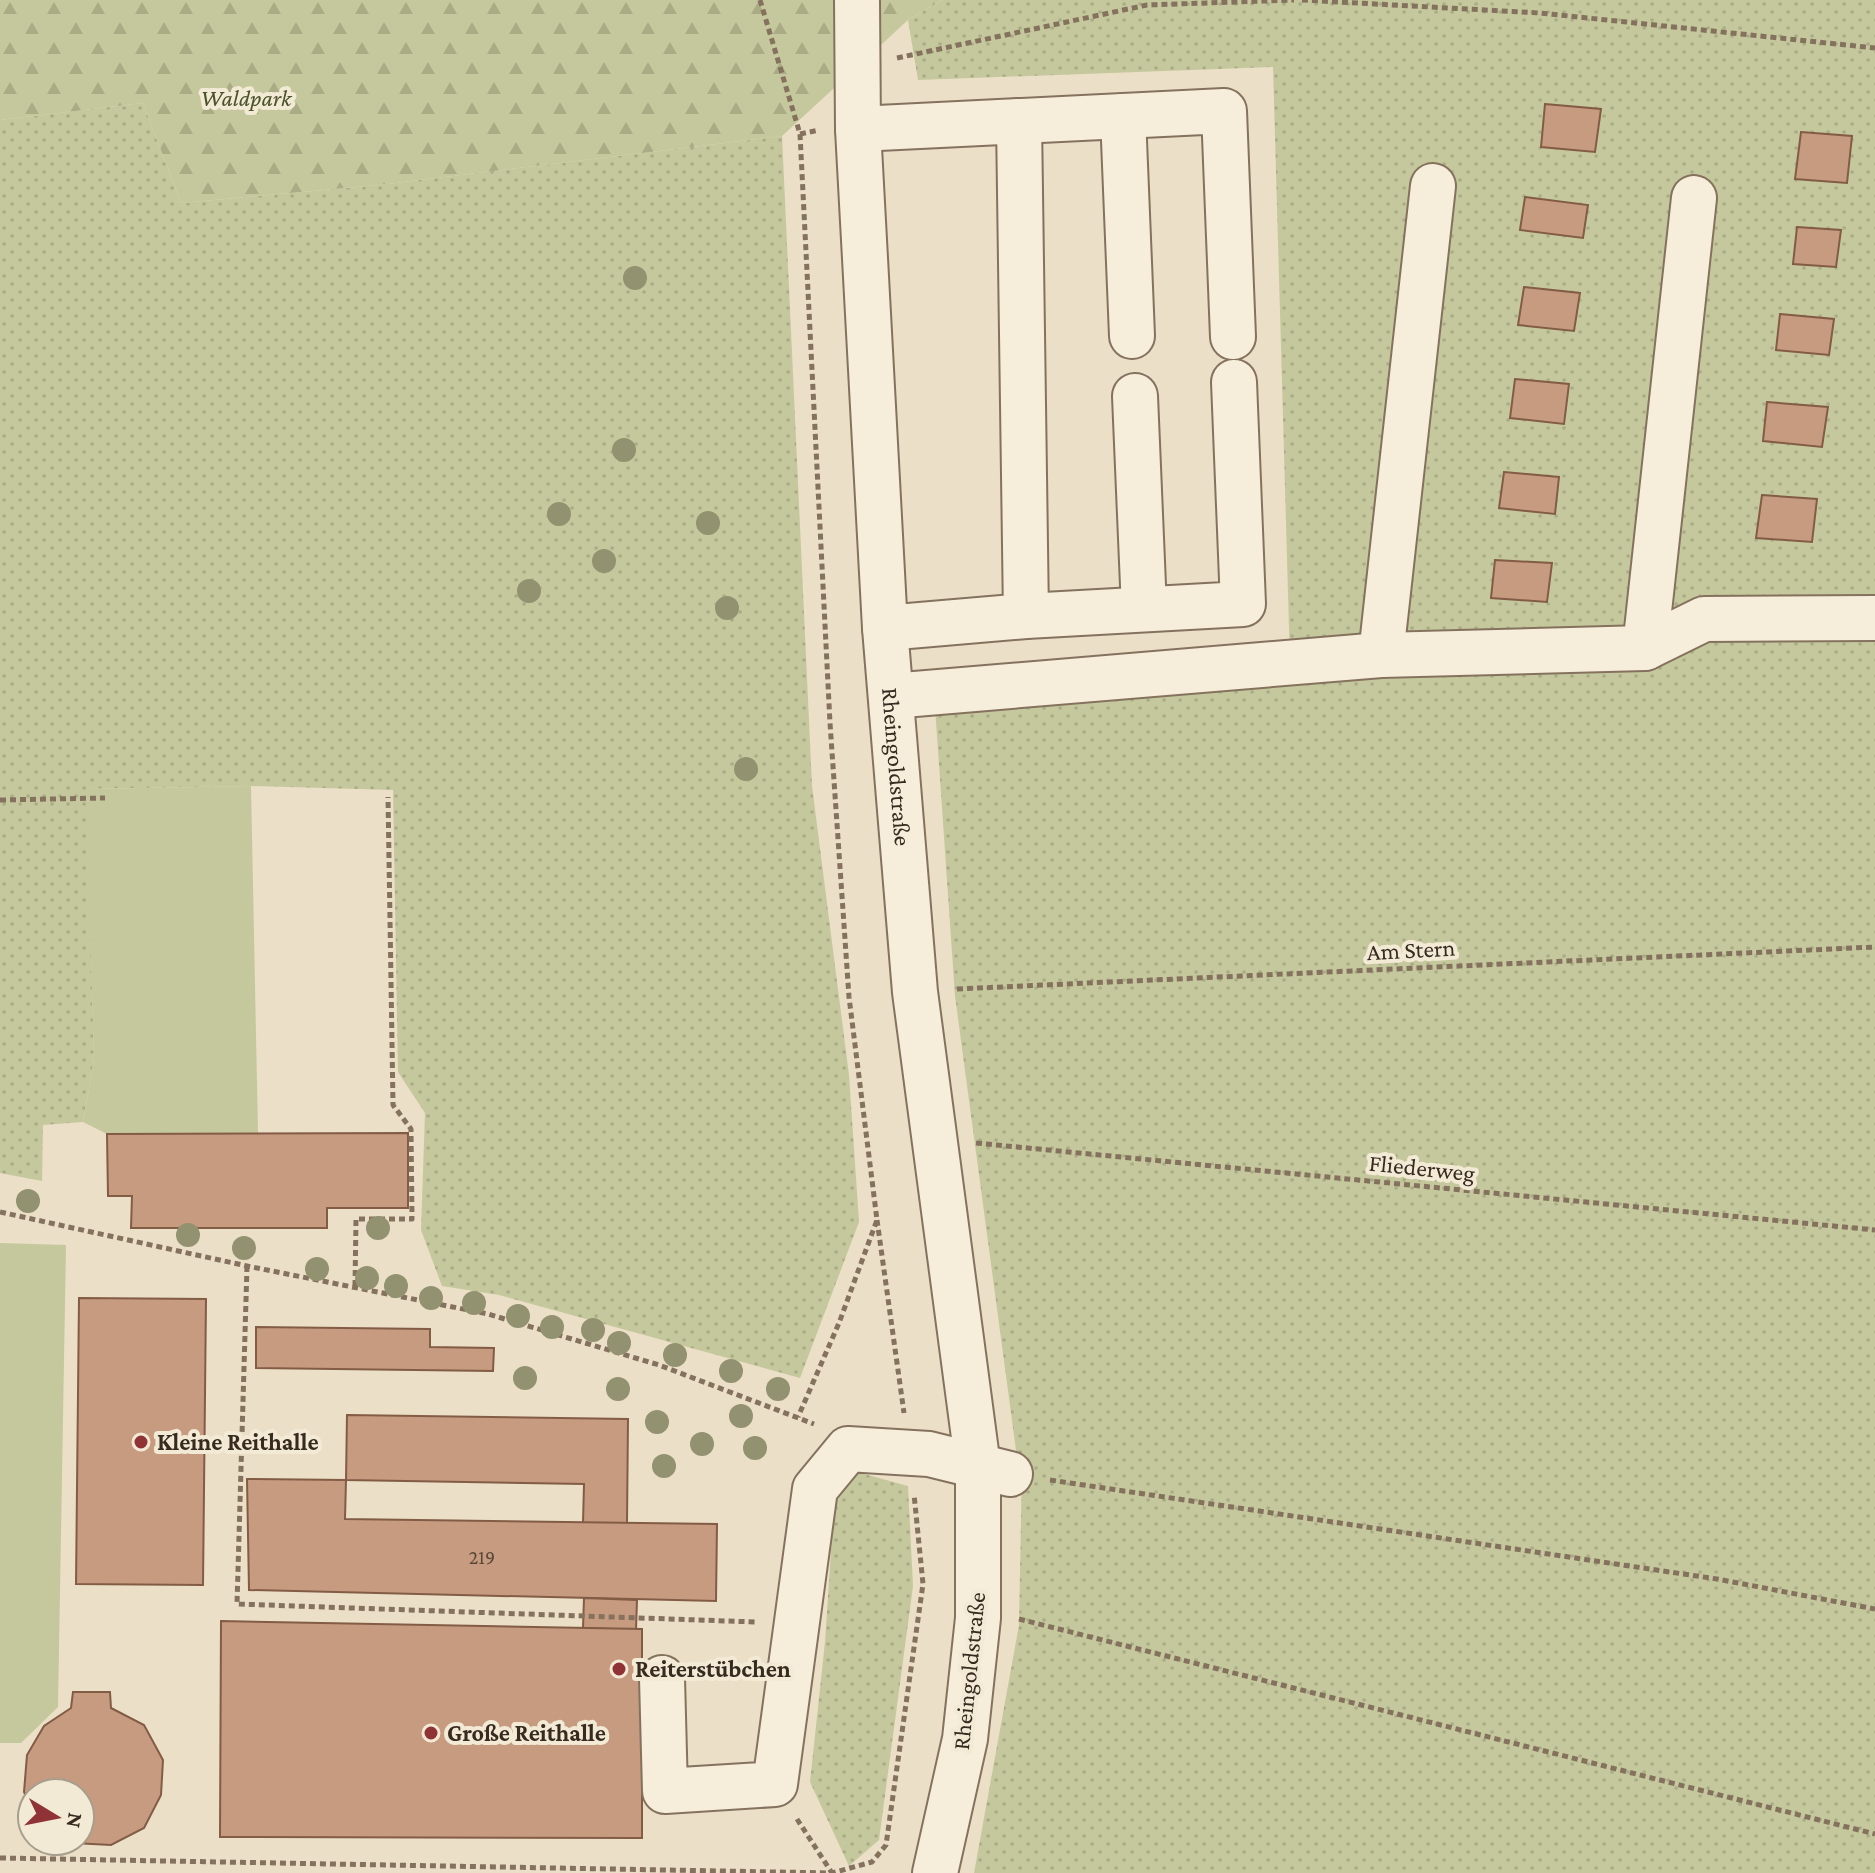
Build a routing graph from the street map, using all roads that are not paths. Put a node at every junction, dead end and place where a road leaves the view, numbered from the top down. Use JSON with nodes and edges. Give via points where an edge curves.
{"nodes":[{"id":1,"x":857,"y":0,"type":"edge"},
{"id":2,"x":865,"y":0,"type":"edge"},
{"id":3,"x":856,"y":63,"type":"junction"},
{"id":4,"x":1123,"y":116,"type":"junction"},
{"id":5,"x":1019,"y":121,"type":"junction"},
{"id":6,"x":838,"y":130,"type":"junction"},
{"id":7,"x":1433,"y":186,"type":"dead end"},
{"id":8,"x":1694,"y":198,"type":"dead end"},
{"id":9,"x":1132,"y":336,"type":"dead end"},
{"id":10,"x":1233,"y":337,"type":"dead end"},
{"id":11,"x":1234,"y":382,"type":"dead end"},
{"id":12,"x":1135,"y":396,"type":"dead end"},
{"id":13,"x":1144,"y":609,"type":"junction"},
{"id":14,"x":1026,"y":616,"type":"junction"},
{"id":15,"x":1875,"y":618,"type":"edge"},
{"id":16,"x":885,"y":628,"type":"junction"},
{"id":17,"x":1645,"y":648,"type":"junction"},
{"id":18,"x":1381,"y":655,"type":"junction"},
{"id":19,"x":891,"y":696,"type":"junction"},
{"id":20,"x":994,"y":1470,"type":"junction"},
{"id":21,"x":662,"y":1678,"type":"dead end"},
{"id":22,"x":935,"y":1873,"type":"edge"}],
"edges":[{"from":1,"to":3,"type":"street"},
{"from":2,"to":3,"type":"street"},
{"from":3,"to":6,"type":"street","name":"Rheingoldstraße"},
{"from":4,"to":5,"type":"street"},
{"from":4,"to":9,"type":"street"},
{"from":4,"to":10,"type":"street","via":[[1224,111]]},
{"from":5,"to":6,"type":"street"},
{"from":5,"to":14,"type":"street"},
{"from":6,"to":16,"type":"street","name":"Rheingoldstraße"},
{"from":7,"to":18,"type":"street"},
{"from":8,"to":17,"type":"street"},
{"from":11,"to":13,"type":"street","via":[[1243,604]]},
{"from":12,"to":13,"type":"street"},
{"from":13,"to":14,"type":"street"},
{"from":14,"to":16,"type":"street"},
{"from":15,"to":17,"type":"street","via":[[1704,619]]},
{"from":16,"to":19,"type":"street","name":"Rheingoldstraße"},
{"from":17,"to":18,"type":"street"},
{"from":18,"to":19,"type":"street"},
{"from":19,"to":20,"type":"street","name":"Rheingoldstraße"},
{"from":20,"to":21,"type":"street","via":[[929,1454],[848,1449],[815,1489],[775,1784],[665,1791]]},
{"from":20,"to":22,"type":"street","name":"Rheingoldstraße","via":[[995,1618]]}]}
